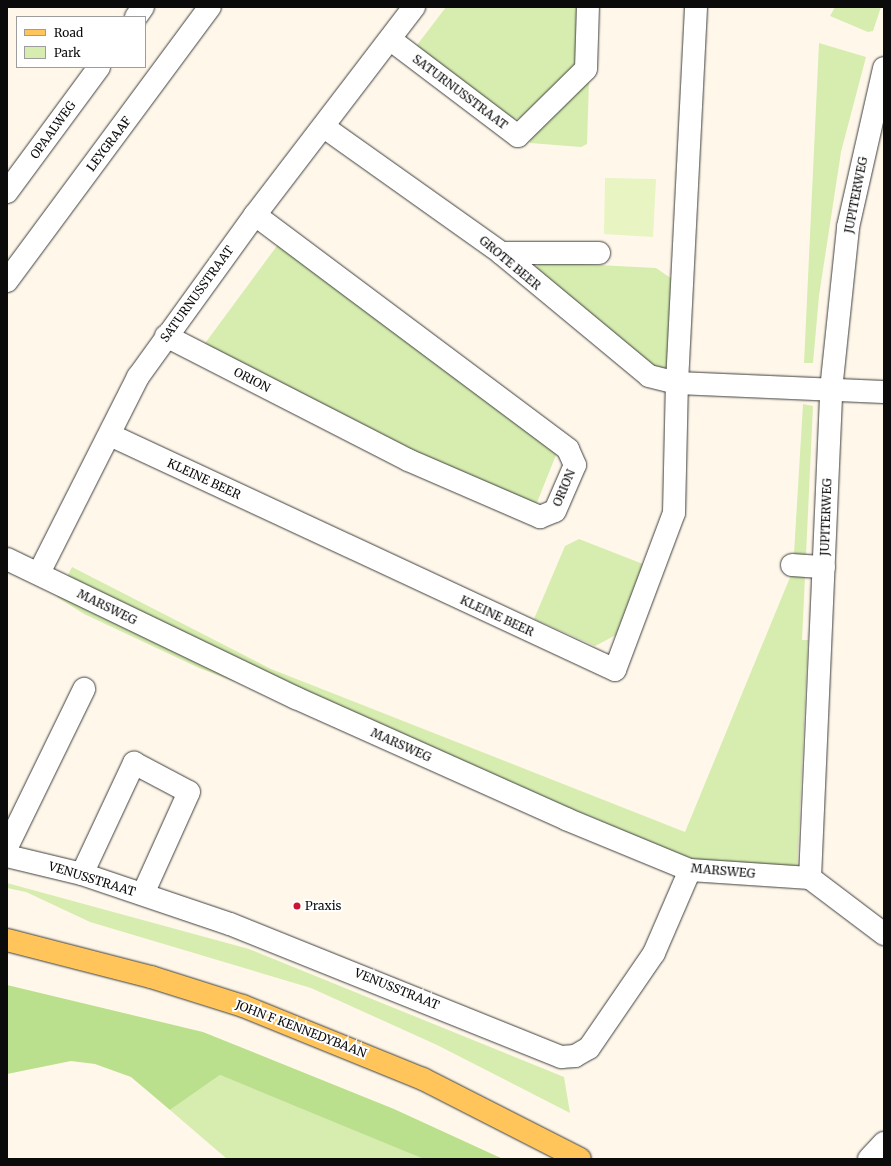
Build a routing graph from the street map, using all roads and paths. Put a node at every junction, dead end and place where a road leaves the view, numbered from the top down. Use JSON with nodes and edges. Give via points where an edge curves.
{"nodes":[{"id":1,"x":143,"y":7,"type":"edge"},
{"id":2,"x":210,"y":7,"type":"edge"},
{"id":3,"x":414,"y":7,"type":"edge"},
{"id":4,"x":588,"y":7,"type":"edge"},
{"id":5,"x":696,"y":7,"type":"edge"},
{"id":6,"x":137,"y":16,"type":"edge"},
{"id":7,"x":391,"y":40,"type":"junction"},
{"id":8,"x":98,"y":68,"type":"edge"},
{"id":9,"x":884,"y":68,"type":"edge"},
{"id":10,"x":324,"y":127,"type":"junction"},
{"id":11,"x":7,"y":192,"type":"edge"},
{"id":12,"x":255,"y":216,"type":"junction"},
{"id":13,"x":501,"y":253,"type":"junction"},
{"id":14,"x":599,"y":253,"type":"dead end"},
{"id":15,"x":7,"y":281,"type":"edge"},
{"id":16,"x":166,"y":336,"type":"junction"},
{"id":17,"x":677,"y":384,"type":"junction"},
{"id":18,"x":831,"y":390,"type":"junction"},
{"id":19,"x":884,"y":392,"type":"edge"},
{"id":20,"x":110,"y":435,"type":"junction"},
{"id":21,"x":7,"y":559,"type":"edge"},
{"id":22,"x":792,"y":565,"type":"dead end"},
{"id":23,"x":824,"y":567,"type":"junction"},
{"id":24,"x":40,"y":573,"type":"junction"},
{"id":25,"x":84,"y":689,"type":"dead end"},
{"id":26,"x":7,"y":847,"type":"edge"},
{"id":27,"x":7,"y":856,"type":"edge"},
{"id":28,"x":690,"y":870,"type":"junction"},
{"id":29,"x":82,"y":874,"type":"junction"},
{"id":30,"x":810,"y":878,"type":"junction"},
{"id":31,"x":143,"y":894,"type":"junction"},
{"id":32,"x":884,"y":934,"type":"edge"},
{"id":33,"x":7,"y":940,"type":"edge"},
{"id":34,"x":884,"y":1143,"type":"edge"},
{"id":35,"x":580,"y":1159,"type":"edge"},
{"id":36,"x":869,"y":1159,"type":"edge"}],
"edges":[{"from":1,"to":6,"type":"street"},
{"from":2,"to":15,"type":"street","name":"LEYGRAAF"},
{"from":3,"to":7,"type":"street","name":"SATURNUSSTRAAT"},
{"from":4,"to":7,"type":"street","name":"SATURNUSSTRAAT","via":[[586,68],[518,136]]},
{"from":5,"to":17,"type":"street"},
{"from":7,"to":10,"type":"street","name":"SATURNUSSTRAAT"},
{"from":8,"to":11,"type":"street","name":"OPAALWEG"},
{"from":9,"to":18,"type":"street","name":"JUPITERWEG","via":[[848,227]]},
{"from":10,"to":12,"type":"street","name":"SATURNUSSTRAAT"},
{"from":10,"to":13,"type":"street","name":"GROTE BEER"},
{"from":12,"to":16,"type":"street","name":"SATURNUSSTRAAT"},
{"from":12,"to":16,"type":"street","name":"ORION","via":[[568,449],[575,465],[555,511],[540,517],[408,460]]},
{"from":13,"to":14,"type":"street"},
{"from":13,"to":17,"type":"street","name":"GROTE BEER","via":[[650,376]]},
{"from":16,"to":20,"type":"street","name":"SATURNUSSTRAAT","via":[[138,377]]},
{"from":17,"to":18,"type":"street","name":"GROTE BEER"},
{"from":17,"to":20,"type":"street","name":"KLEINE BEER","via":[[674,513],[615,670]]},
{"from":18,"to":19,"type":"street","name":"GROTE BEER"},
{"from":18,"to":23,"type":"street","name":"JUPITERWEG"},
{"from":20,"to":24,"type":"street","name":"SATURNUSSTRAAT"},
{"from":21,"to":24,"type":"street","name":"MARSWEG"},
{"from":22,"to":23,"type":"street"},
{"from":23,"to":30,"type":"street","name":"JUPITERWEG"},
{"from":24,"to":28,"type":"street","name":"MARSWEG","via":[[296,698],[566,820]]},
{"from":25,"to":26,"type":"street"},
{"from":27,"to":29,"type":"street","name":"VENUSSTRAAT"},
{"from":28,"to":30,"type":"street","name":"MARSWEG"},
{"from":28,"to":31,"type":"street","name":"VENUSSTRAAT","via":[[654,953],[589,1048],[575,1056],[561,1057],[359,973]]},
{"from":29,"to":31,"type":"street","name":"VENUSSTRAAT"},
{"from":29,"to":31,"type":"street","via":[[134,763],[189,792]]},
{"from":30,"to":32,"type":"street"},
{"from":33,"to":35,"type":"main road","name":"JOHN F KENNEDYBAAN","via":[[151,976],[243,1006],[423,1078]]},
{"from":34,"to":36,"type":"street"}]}
